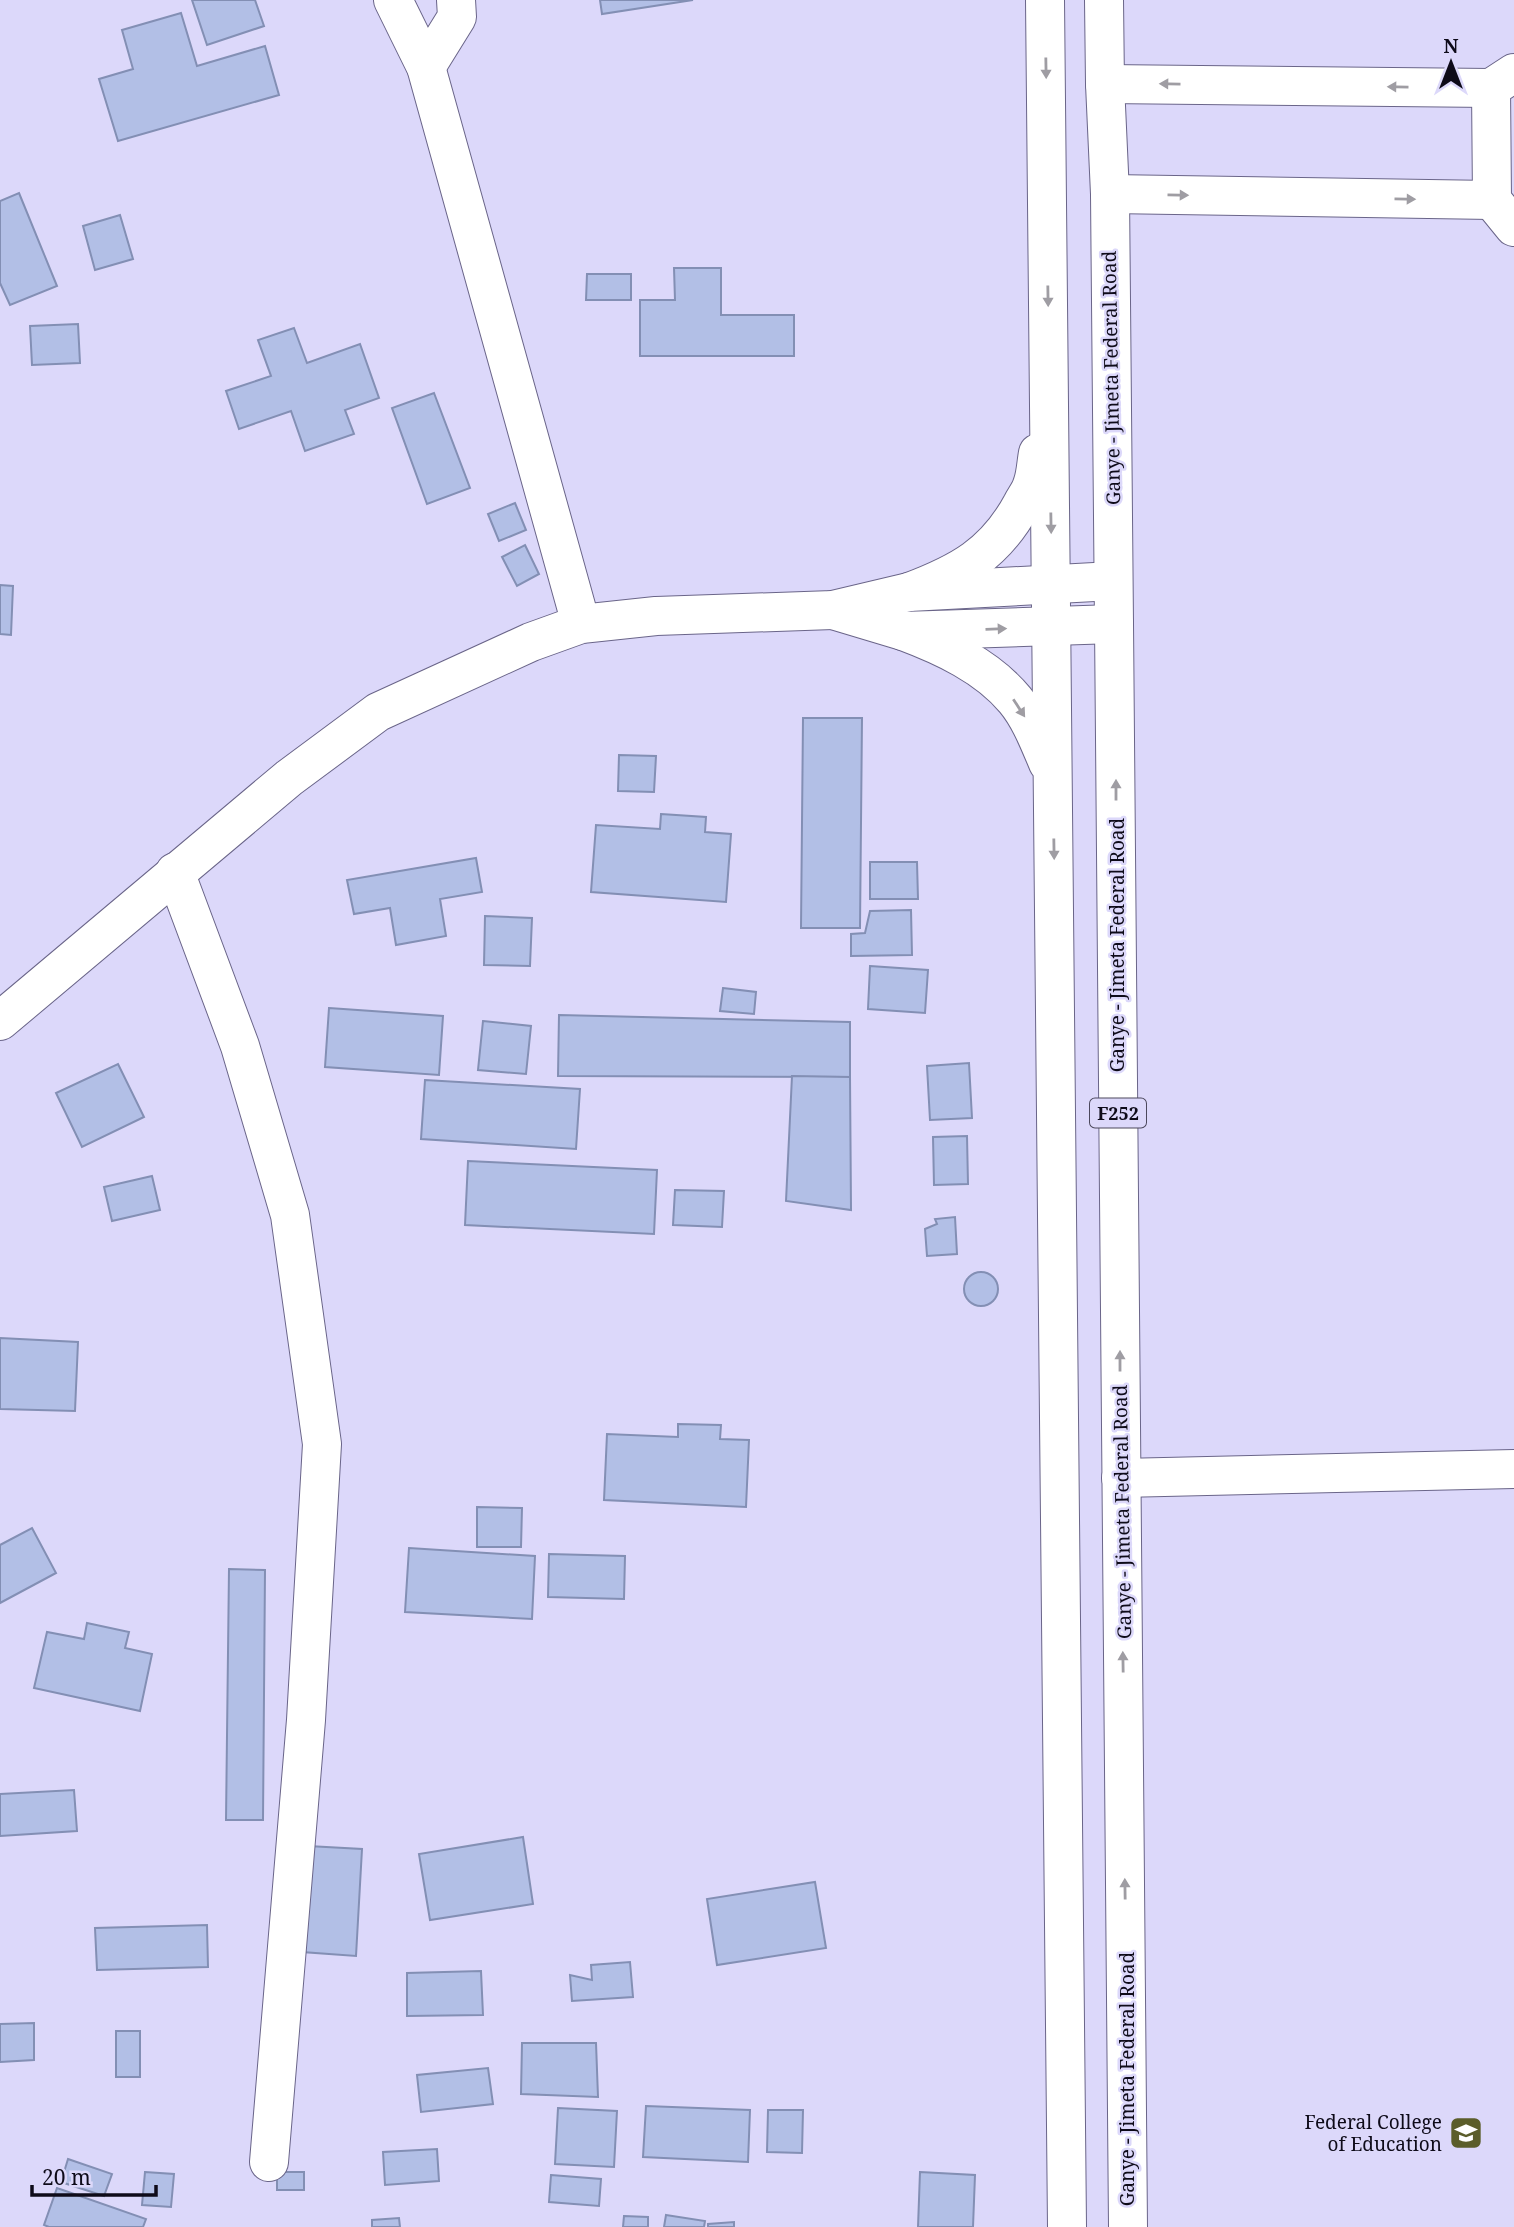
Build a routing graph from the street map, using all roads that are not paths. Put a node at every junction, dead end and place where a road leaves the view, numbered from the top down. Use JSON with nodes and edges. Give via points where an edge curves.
{"nodes":[{"id":1,"x":393,"y":0,"type":"edge"},
{"id":2,"x":456,"y":0,"type":"edge"},
{"id":3,"x":1045,"y":0,"type":"edge"},
{"id":4,"x":1104,"y":0,"type":"edge"},
{"id":5,"x":426,"y":66,"type":"junction"},
{"id":6,"x":1502,"y":81,"type":"edge"},
{"id":7,"x":1105,"y":84,"type":"junction"},
{"id":8,"x":1110,"y":194,"type":"junction"},
{"id":9,"x":1503,"y":214,"type":"edge"},
{"id":10,"x":1049,"y":389,"type":"junction"},
{"id":11,"x":1113,"y":581,"type":"junction"},
{"id":12,"x":1051,"y":584,"type":"junction"},
{"id":13,"x":908,"y":592,"type":"junction"},
{"id":14,"x":833,"y":610,"type":"junction"},
{"id":15,"x":581,"y":624,"type":"junction"},
{"id":16,"x":1114,"y":625,"type":"junction"},
{"id":17,"x":1051,"y":627,"type":"junction"},
{"id":18,"x":903,"y":631,"type":"junction"},
{"id":19,"x":1053,"y":774,"type":"junction"},
{"id":20,"x":175,"y":872,"type":"junction"},
{"id":21,"x":0,"y":1021,"type":"edge"},
{"id":22,"x":1514,"y":1469,"type":"edge"},
{"id":23,"x":1121,"y":1478,"type":"junction"},
{"id":24,"x":1065,"y":1948,"type":"junction"},
{"id":25,"x":1126,"y":1948,"type":"junction"},
{"id":26,"x":269,"y":2162,"type":"dead end"},
{"id":27,"x":1068,"y":2227,"type":"edge"},
{"id":28,"x":1128,"y":2227,"type":"edge"}],
"edges":[{"from":1,"to":5,"type":"main road"},
{"from":2,"to":5,"type":"main road","via":[[457,17]]},
{"from":3,"to":10,"type":"main road","one_way":true},
{"from":4,"to":7,"type":"main road","name":"Ganye - Jimeta Federal Road","number":"F252"},
{"from":5,"to":15,"type":"main road"},
{"from":6,"to":7,"type":"main road","one_way":true},
{"from":6,"to":9,"type":"main road"},
{"from":7,"to":8,"type":"main road","name":"Ganye - Jimeta Federal Road","number":"F252"},
{"from":8,"to":9,"type":"main road","one_way":true},
{"from":8,"to":11,"type":"main road","name":"Ganye - Jimeta Federal Road","number":"F252"},
{"from":10,"to":12,"type":"main road","one_way":true},
{"from":10,"to":13,"type":"main road","via":[[1032,486],[1012,522],[974,561]]},
{"from":11,"to":12,"type":"main road"},
{"from":11,"to":16,"type":"main road","name":"Ganye - Jimeta Federal Road","number":"F252"},
{"from":12,"to":13,"type":"main road"},
{"from":12,"to":17,"type":"main road"},
{"from":13,"to":14,"type":"main road"},
{"from":14,"to":15,"type":"main road","via":[[656,616]]},
{"from":14,"to":18,"type":"main road"},
{"from":15,"to":20,"type":"main road","via":[[378,712]]},
{"from":16,"to":17,"type":"main road"},
{"from":23,"to":16,"type":"main road","name":"Ganye - Jimeta Federal Road","number":"F252","one_way":true},
{"from":18,"to":17,"type":"main road","one_way":true},
{"from":17,"to":19,"type":"main road"},
{"from":18,"to":19,"type":"main road","one_way":true,"via":[[984,671],[1015,700]]},
{"from":19,"to":24,"type":"main road","one_way":true},
{"from":20,"to":21,"type":"main road"},
{"from":20,"to":26,"type":"main road","via":[[240,1046],[290,1214],[322,1444],[306,1720]]},
{"from":22,"to":23,"type":"main road"},
{"from":25,"to":23,"type":"main road","name":"Ganye - Jimeta Federal Road","number":"F252","one_way":true},
{"from":24,"to":25,"type":"main road"},
{"from":24,"to":27,"type":"main road"},
{"from":25,"to":28,"type":"main road","name":"Ganye - Jimeta Federal Road","number":"F252"}]}
